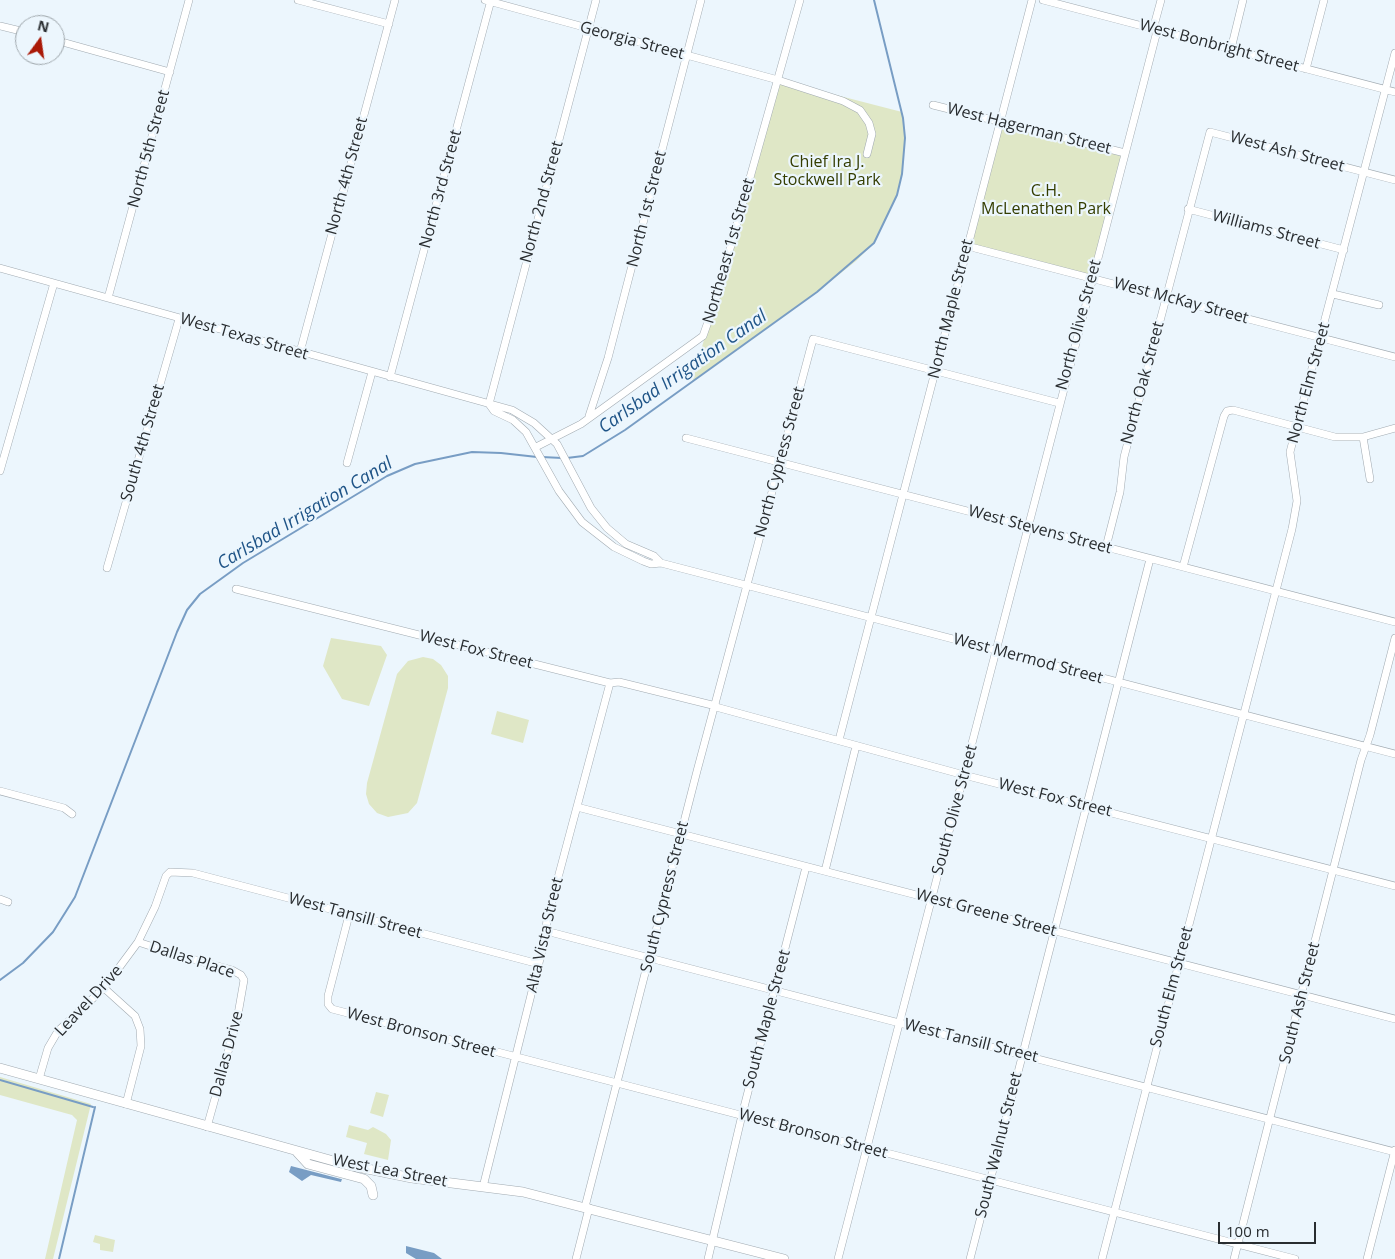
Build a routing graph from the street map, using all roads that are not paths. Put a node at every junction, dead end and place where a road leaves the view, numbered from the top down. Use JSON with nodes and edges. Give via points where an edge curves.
{"nodes":[{"id":1,"x":190,"y":0,"type":"edge"},
{"id":2,"x":298,"y":0,"type":"edge"},
{"id":3,"x":395,"y":0,"type":"edge"},
{"id":4,"x":489,"y":0,"type":"edge"},
{"id":5,"x":596,"y":0,"type":"edge"},
{"id":6,"x":701,"y":0,"type":"edge"},
{"id":7,"x":800,"y":0,"type":"edge"},
{"id":8,"x":1032,"y":0,"type":"edge"},
{"id":9,"x":1043,"y":0,"type":"edge"},
{"id":10,"x":1161,"y":0,"type":"edge"},
{"id":11,"x":1243,"y":0,"type":"edge"},
{"id":12,"x":1324,"y":0,"type":"edge"},
{"id":13,"x":389,"y":24,"type":"junction"},
{"id":14,"x":0,"y":26,"type":"edge"},
{"id":15,"x":588,"y":29,"type":"junction"},
{"id":16,"x":1155,"y":29,"type":"junction"},
{"id":17,"x":15,"y":30,"type":"edge"},
{"id":18,"x":65,"y":43,"type":"edge"},
{"id":19,"x":1230,"y":49,"type":"junction"},
{"id":20,"x":1395,"y":52,"type":"edge"},
{"id":21,"x":687,"y":56,"type":"junction"},
{"id":22,"x":1306,"y":69,"type":"junction"},
{"id":23,"x":170,"y":72,"type":"junction"},
{"id":24,"x":778,"y":80,"type":"junction"},
{"id":25,"x":1385,"y":89,"type":"junction"},
{"id":26,"x":1395,"y":92,"type":"edge"},
{"id":27,"x":934,"y":106,"type":"dead end"},
{"id":28,"x":999,"y":122,"type":"junction"},
{"id":29,"x":1210,"y":132,"type":"joint"},
{"id":30,"x":1125,"y":153,"type":"junction"},
{"id":31,"x":867,"y":154,"type":"dead end"},
{"id":32,"x":1364,"y":172,"type":"junction"},
{"id":33,"x":1395,"y":180,"type":"edge"},
{"id":34,"x":1188,"y":210,"type":"junction"},
{"id":35,"x":967,"y":246,"type":"junction"},
{"id":36,"x":1344,"y":250,"type":"junction"},
{"id":37,"x":0,"y":268,"type":"edge"},
{"id":38,"x":1092,"y":278,"type":"junction"},
{"id":39,"x":54,"y":283,"type":"junction"},
{"id":40,"x":1333,"y":294,"type":"junction"},
{"id":41,"x":108,"y":298,"type":"junction"},
{"id":42,"x":1166,"y":298,"type":"junction"},
{"id":43,"x":1379,"y":305,"type":"dead end"},
{"id":44,"x":179,"y":318,"type":"junction"},
{"id":45,"x":1321,"y":337,"type":"junction"},
{"id":46,"x":300,"y":352,"type":"junction"},
{"id":47,"x":1395,"y":357,"type":"edge"},
{"id":48,"x":935,"y":370,"type":"junction"},
{"id":49,"x":372,"y":372,"type":"junction"},
{"id":50,"x":390,"y":377,"type":"junction"},
{"id":51,"x":1059,"y":402,"type":"junction"},
{"id":52,"x":489,"y":404,"type":"junction"},
{"id":53,"x":589,"y":416,"type":"junction"},
{"id":54,"x":1297,"y":427,"type":"junction"},
{"id":55,"x":1395,"y":428,"type":"edge"},
{"id":56,"x":1363,"y":437,"type":"junction"},
{"id":57,"x":552,"y":438,"type":"junction"},
{"id":58,"x":686,"y":438,"type":"dead end"},
{"id":59,"x":536,"y":447,"type":"junction"},
{"id":60,"x":781,"y":462,"type":"junction"},
{"id":61,"x":347,"y":464,"type":"dead end"},
{"id":62,"x":0,"y":471,"type":"edge"},
{"id":63,"x":1370,"y":479,"type":"dead end"},
{"id":64,"x":904,"y":494,"type":"junction"},
{"id":65,"x":1027,"y":527,"type":"junction"},
{"id":66,"x":1106,"y":547,"type":"junction"},
{"id":67,"x":1150,"y":558,"type":"junction"},
{"id":68,"x":661,"y":563,"type":"junction"},
{"id":69,"x":1183,"y":567,"type":"junction"},
{"id":70,"x":108,"y":568,"type":"dead end"},
{"id":71,"x":746,"y":586,"type":"junction"},
{"id":72,"x":236,"y":589,"type":"dead end"},
{"id":73,"x":1276,"y":590,"type":"junction"},
{"id":74,"x":870,"y":618,"type":"junction"},
{"id":75,"x":1395,"y":622,"type":"edge"},
{"id":76,"x":1395,"y":638,"type":"edge"},
{"id":77,"x":996,"y":651,"type":"junction"},
{"id":78,"x":1119,"y":683,"type":"junction"},
{"id":79,"x":610,"y":684,"type":"junction"},
{"id":80,"x":716,"y":707,"type":"junction"},
{"id":81,"x":1242,"y":715,"type":"junction"},
{"id":82,"x":840,"y":740,"type":"junction"},
{"id":83,"x":856,"y":746,"type":"junction"},
{"id":84,"x":1365,"y":747,"type":"junction"},
{"id":85,"x":1395,"y":754,"type":"edge"},
{"id":86,"x":964,"y":775,"type":"junction"},
{"id":87,"x":0,"y":791,"type":"edge"},
{"id":88,"x":1087,"y":806,"type":"junction"},
{"id":89,"x":577,"y":807,"type":"junction"},
{"id":90,"x":72,"y":814,"type":"dead end"},
{"id":91,"x":681,"y":834,"type":"junction"},
{"id":92,"x":1212,"y":838,"type":"junction"},
{"id":93,"x":806,"y":867,"type":"junction"},
{"id":94,"x":1333,"y":870,"type":"junction"},
{"id":95,"x":825,"y":871,"type":"junction"},
{"id":96,"x":170,"y":872,"type":"joint"},
{"id":97,"x":1395,"y":886,"type":"edge"},
{"id":98,"x":0,"y":899,"type":"edge"},
{"id":99,"x":931,"y":899,"type":"junction"},
{"id":100,"x":8,"y":902,"type":"dead end"},
{"id":101,"x":349,"y":915,"type":"junction"},
{"id":102,"x":546,"y":931,"type":"junction"},
{"id":103,"x":1055,"y":931,"type":"junction"},
{"id":104,"x":138,"y":942,"type":"junction"},
{"id":105,"x":650,"y":958,"type":"junction"},
{"id":106,"x":1179,"y":963,"type":"junction"},
{"id":107,"x":539,"y":964,"type":"junction"},
{"id":108,"x":244,"y":980,"type":"joint"},
{"id":109,"x":104,"y":988,"type":"junction"},
{"id":110,"x":774,"y":990,"type":"junction"},
{"id":111,"x":1302,"y":996,"type":"junction"},
{"id":112,"x":1395,"y":1019,"type":"edge"},
{"id":113,"x":898,"y":1023,"type":"junction"},
{"id":114,"x":1023,"y":1055,"type":"junction"},
{"id":115,"x":515,"y":1058,"type":"junction"},
{"id":116,"x":0,"y":1068,"type":"edge"},
{"id":117,"x":39,"y":1079,"type":"junction"},
{"id":118,"x":618,"y":1083,"type":"junction"},
{"id":119,"x":1147,"y":1088,"type":"junction"},
{"id":120,"x":126,"y":1104,"type":"junction"},
{"id":121,"x":742,"y":1115,"type":"junction"},
{"id":122,"x":1271,"y":1119,"type":"junction"},
{"id":123,"x":208,"y":1127,"type":"junction"},
{"id":124,"x":866,"y":1148,"type":"junction"},
{"id":125,"x":1395,"y":1151,"type":"edge"},
{"id":126,"x":297,"y":1152,"type":"junction"},
{"id":127,"x":991,"y":1180,"type":"junction"},
{"id":128,"x":483,"y":1186,"type":"junction"},
{"id":129,"x":373,"y":1195,"type":"dead end"},
{"id":130,"x":587,"y":1208,"type":"junction"},
{"id":131,"x":1114,"y":1212,"type":"junction"},
{"id":132,"x":712,"y":1240,"type":"junction"},
{"id":133,"x":1238,"y":1244,"type":"junction"},
{"id":134,"x":576,"y":1259,"type":"edge"},
{"id":135,"x":708,"y":1259,"type":"edge"},
{"id":136,"x":784,"y":1259,"type":"edge"},
{"id":137,"x":838,"y":1259,"type":"edge"},
{"id":138,"x":970,"y":1259,"type":"edge"},
{"id":139,"x":1102,"y":1259,"type":"edge"},
{"id":140,"x":1234,"y":1259,"type":"edge"},
{"id":141,"x":1295,"y":1259,"type":"edge"},
{"id":142,"x":1367,"y":1259,"type":"edge"}],
"edges":[{"from":1,"to":23,"type":"street","name":"North 5th Street"},
{"from":2,"to":13,"type":"street"},
{"from":3,"to":13,"type":"street","name":"North 4th Street"},
{"from":4,"to":15,"type":"street","name":"Georgia Street"},
{"from":4,"to":50,"type":"street","name":"North 3rd Street"},
{"from":5,"to":15,"type":"street","name":"North 2nd Street"},
{"from":6,"to":21,"type":"street","name":"North 1st Street"},
{"from":7,"to":24,"type":"street","name":"Northeast 1st Street"},
{"from":8,"to":28,"type":"street","name":"North Maple Street"},
{"from":9,"to":16,"type":"street","name":"West Bonbright Street"},
{"from":10,"to":16,"type":"street","name":"North Olive Street"},
{"from":11,"to":19,"type":"street"},
{"from":12,"to":22,"type":"street"},
{"from":13,"to":46,"type":"street","name":"North 4th Street"},
{"from":14,"to":17,"type":"street"},
{"from":15,"to":21,"type":"street","name":"Georgia Street"},
{"from":15,"to":52,"type":"street","name":"North 2nd Street"},
{"from":16,"to":19,"type":"street","name":"West Bonbright Street"},
{"from":16,"to":30,"type":"street","name":"North Olive Street"},
{"from":18,"to":23,"type":"street"},
{"from":19,"to":22,"type":"street","name":"West Bonbright Street"},
{"from":20,"to":25,"type":"street","name":"North Elm Street"},
{"from":21,"to":24,"type":"street","name":"Georgia Street"},
{"from":21,"to":53,"type":"street","name":"North 1st Street","via":[[608,358]]},
{"from":22,"to":25,"type":"street","name":"West Bonbright Street"},
{"from":23,"to":41,"type":"street","name":"North 5th Street"},
{"from":24,"to":31,"type":"street","name":"Georgia Street","via":[[843,101],[860,110],[872,128]]},
{"from":24,"to":53,"type":"street","name":"Northeast 1st Street","via":[[704,333],[684,351]]},
{"from":25,"to":26,"type":"street","name":"West Bonbright Street"},
{"from":25,"to":32,"type":"street","name":"North Elm Street"},
{"from":27,"to":28,"type":"street","name":"West Hagerman Street"},
{"from":28,"to":30,"type":"street","name":"West Hagerman Street"},
{"from":28,"to":35,"type":"street","name":"North Maple Street"},
{"from":29,"to":32,"type":"street","name":"West Ash Street"},
{"from":29,"to":34,"type":"street","name":"North Oak Street"},
{"from":30,"to":38,"type":"street","name":"North Olive Street"},
{"from":32,"to":33,"type":"street","name":"West Ash Street"},
{"from":32,"to":36,"type":"street","name":"North Elm Street"},
{"from":34,"to":36,"type":"street","name":"Williams Street"},
{"from":34,"to":42,"type":"street","name":"North Oak Street"},
{"from":35,"to":38,"type":"street","name":"West McKay Street"},
{"from":35,"to":48,"type":"street","name":"North Maple Street"},
{"from":36,"to":40,"type":"street","name":"North Elm Street"},
{"from":37,"to":39,"type":"street","name":"West Texas Street"},
{"from":38,"to":42,"type":"street","name":"West McKay Street"},
{"from":38,"to":51,"type":"street","name":"North Olive Street"},
{"from":39,"to":41,"type":"street","name":"West Texas Street"},
{"from":39,"to":62,"type":"street"},
{"from":40,"to":43,"type":"street"},
{"from":40,"to":45,"type":"street","name":"North Elm Street"},
{"from":41,"to":44,"type":"street","name":"West Texas Street"},
{"from":42,"to":45,"type":"street","name":"West McKay Street"},
{"from":42,"to":66,"type":"street","name":"North Oak Street","via":[[1124,457],[1120,492]]},
{"from":44,"to":46,"type":"street","name":"West Texas Street"},
{"from":44,"to":70,"type":"street","name":"South 4th Street"},
{"from":45,"to":47,"type":"street","name":"West McKay Street"},
{"from":45,"to":54,"type":"street","name":"North Elm Street"},
{"from":46,"to":49,"type":"street","name":"West Texas Street"},
{"from":48,"to":51,"type":"street"},
{"from":48,"to":60,"type":"street","name":"North Cypress Street","via":[[813,339]]},
{"from":48,"to":64,"type":"street","name":"North Maple Street"},
{"from":49,"to":50,"type":"street","name":"West Texas Street"},
{"from":49,"to":61,"type":"street"},
{"from":50,"to":52,"type":"street","name":"West Texas Street"},
{"from":51,"to":65,"type":"street","name":"North Olive Street"},
{"from":52,"to":57,"type":"street","name":"West Texas Street","via":[[518,413]]},
{"from":52,"to":59,"type":"street","name":"West Texas Street","via":[[522,428]]},
{"from":53,"to":57,"type":"street","name":"Northeast 1st Street","via":[[581,424]]},
{"from":54,"to":56,"type":"street","via":[[1335,437]]},
{"from":54,"to":69,"type":"street","via":[[1227,411]]},
{"from":54,"to":73,"type":"street","name":"North Elm Street","via":[[1290,452],[1297,509]]},
{"from":55,"to":56,"type":"street"},
{"from":56,"to":63,"type":"street"},
{"from":57,"to":59,"type":"street","name":"Northeast 1st Street"},
{"from":57,"to":68,"type":"street","name":"West Texas Street","via":[[591,508],[607,528],[626,544],[654,556]]},
{"from":58,"to":60,"type":"street","name":"West Stevens Street"},
{"from":59,"to":68,"type":"street","name":"West Texas Street","via":[[565,499],[591,531],[632,556],[651,564]]},
{"from":60,"to":64,"type":"street","name":"West Stevens Street"},
{"from":60,"to":71,"type":"street","name":"North Cypress Street"},
{"from":64,"to":65,"type":"street","name":"West Stevens Street"},
{"from":64,"to":74,"type":"street","name":"North Maple Street"},
{"from":65,"to":66,"type":"street","name":"West Stevens Street"},
{"from":65,"to":77,"type":"street","name":"North Olive Street"},
{"from":66,"to":67,"type":"street","name":"West Stevens Street"},
{"from":67,"to":69,"type":"street","name":"West Stevens Street"},
{"from":67,"to":78,"type":"street","name":"South Walnut Street"},
{"from":68,"to":71,"type":"street","name":"West Mermod Street"},
{"from":69,"to":73,"type":"street","name":"West Stevens Street"},
{"from":71,"to":74,"type":"street","name":"West Mermod Street"},
{"from":71,"to":80,"type":"street","name":"South Cypress Street"},
{"from":72,"to":79,"type":"street","name":"West Fox Street"},
{"from":73,"to":75,"type":"street","name":"West Stevens Street"},
{"from":73,"to":81,"type":"street","name":"North Elm Street"},
{"from":74,"to":77,"type":"street","name":"West Mermod Street"},
{"from":74,"to":82,"type":"street"},
{"from":76,"to":84,"type":"street","name":"South Ash Street"},
{"from":77,"to":78,"type":"street","name":"West Mermod Street"},
{"from":77,"to":86,"type":"street","name":"South Olive Street"},
{"from":78,"to":81,"type":"street","name":"West Mermod Street"},
{"from":78,"to":88,"type":"street","name":"South Walnut Street"},
{"from":79,"to":80,"type":"street","name":"West Fox Street","via":[[620,682]]},
{"from":79,"to":89,"type":"street","name":"Alta Vista Street"},
{"from":80,"to":82,"type":"street","name":"West Fox Street"},
{"from":80,"to":91,"type":"street","name":"South Cypress Street"},
{"from":81,"to":84,"type":"street","name":"West Mermod Street"},
{"from":81,"to":92,"type":"street","name":"South Elm Street"},
{"from":82,"to":83,"type":"street","name":"West Fox Street"},
{"from":83,"to":86,"type":"street","name":"West Fox Street"},
{"from":83,"to":95,"type":"street"},
{"from":84,"to":85,"type":"street","name":"West Mermod Street"},
{"from":84,"to":94,"type":"street","name":"South Ash Street"},
{"from":86,"to":88,"type":"street","name":"West Fox Street"},
{"from":86,"to":99,"type":"street","name":"South Olive Street"},
{"from":87,"to":90,"type":"street","via":[[64,808]]},
{"from":88,"to":92,"type":"street","name":"West Fox Street"},
{"from":88,"to":103,"type":"street","name":"South Walnut Street"},
{"from":89,"to":91,"type":"street","name":"West Greene Street"},
{"from":89,"to":102,"type":"street","name":"Alta Vista Street"},
{"from":91,"to":93,"type":"street","name":"West Greene Street"},
{"from":91,"to":105,"type":"street","name":"South Cypress Street"},
{"from":92,"to":94,"type":"street","name":"West Fox Street"},
{"from":92,"to":106,"type":"street","name":"South Elm Street"},
{"from":93,"to":95,"type":"street","name":"West Greene Street"},
{"from":93,"to":110,"type":"street","name":"South Maple Street"},
{"from":94,"to":97,"type":"street","name":"West Fox Street"},
{"from":94,"to":111,"type":"street","name":"South Ash Street"},
{"from":95,"to":99,"type":"street","name":"West Greene Street"},
{"from":96,"to":101,"type":"street","name":"West Tansill Street","via":[[193,873]]},
{"from":96,"to":104,"type":"street","name":"Leavel Drive"},
{"from":98,"to":100,"type":"street"},
{"from":99,"to":103,"type":"street","name":"West Greene Street"},
{"from":99,"to":113,"type":"street","name":"South Olive Street"},
{"from":101,"to":107,"type":"street","name":"West Tansill Street"},
{"from":101,"to":115,"type":"street","name":"West Bronson Street","via":[[328,996],[332,1009]]},
{"from":102,"to":105,"type":"street","name":"West Tansill Street"},
{"from":102,"to":107,"type":"street","name":"Alta Vista Street"},
{"from":103,"to":106,"type":"street","name":"West Greene Street"},
{"from":103,"to":114,"type":"street","name":"South Walnut Street"},
{"from":104,"to":108,"type":"street","name":"Dallas Place","via":[[232,970]]},
{"from":104,"to":109,"type":"street","name":"Leavel Drive"},
{"from":105,"to":110,"type":"street","name":"West Tansill Street"},
{"from":105,"to":118,"type":"street","name":"South Cypress Street"},
{"from":106,"to":111,"type":"street","name":"West Greene Street"},
{"from":106,"to":119,"type":"street","name":"South Elm Street"},
{"from":107,"to":115,"type":"street","name":"Alta Vista Street"},
{"from":108,"to":123,"type":"street","name":"Dallas Drive"},
{"from":109,"to":117,"type":"street","name":"Leavel Drive","via":[[55,1036]]},
{"from":109,"to":120,"type":"street","via":[[135,1016],[140,1029],[141,1046]]},
{"from":110,"to":113,"type":"street","name":"West Tansill Street"},
{"from":110,"to":121,"type":"street","name":"South Maple Street"},
{"from":111,"to":112,"type":"street","name":"West Greene Street"},
{"from":111,"to":122,"type":"street","name":"South Ash Street"},
{"from":113,"to":114,"type":"street","name":"West Tansill Street"},
{"from":113,"to":124,"type":"street","name":"South Olive Street"},
{"from":114,"to":119,"type":"street","name":"West Tansill Street"},
{"from":114,"to":127,"type":"street","name":"South Walnut Street"},
{"from":115,"to":118,"type":"street","name":"West Bronson Street"},
{"from":115,"to":128,"type":"street","name":"Alta Vista Street"},
{"from":116,"to":117,"type":"main road","name":"West Lea Street"},
{"from":117,"to":120,"type":"main road","name":"West Lea Street"},
{"from":118,"to":121,"type":"street","name":"West Bronson Street"},
{"from":118,"to":130,"type":"street","name":"South Cypress Street"},
{"from":119,"to":122,"type":"street","name":"West Tansill Street"},
{"from":119,"to":131,"type":"street","name":"South Elm Street"},
{"from":120,"to":123,"type":"main road","name":"West Lea Street"},
{"from":121,"to":124,"type":"street","name":"West Bronson Street"},
{"from":121,"to":132,"type":"street","name":"South Maple Street"},
{"from":122,"to":125,"type":"street","name":"West Tansill Street"},
{"from":122,"to":133,"type":"street","name":"South Ash Street"},
{"from":123,"to":126,"type":"main road","name":"West Lea Street"},
{"from":124,"to":127,"type":"street","name":"West Bronson Street"},
{"from":124,"to":137,"type":"street","name":"South Olive Street"},
{"from":125,"to":142,"type":"street"},
{"from":126,"to":128,"type":"main road","name":"West Lea Street","via":[[384,1174]]},
{"from":126,"to":129,"type":"main road","via":[[308,1164],[364,1179],[371,1186]]},
{"from":127,"to":131,"type":"street","name":"West Bronson Street"},
{"from":127,"to":138,"type":"street","name":"South Walnut Street"},
{"from":128,"to":130,"type":"main road","name":"West Lea Street"},
{"from":130,"to":132,"type":"main road","name":"West Lea Street"},
{"from":130,"to":134,"type":"street","name":"South Cypress Street"},
{"from":131,"to":133,"type":"street","name":"West Bronson Street"},
{"from":131,"to":139,"type":"street","name":"South Elm Street"},
{"from":132,"to":135,"type":"street","name":"South Maple Street"},
{"from":132,"to":136,"type":"main road","name":"West Lea Street"},
{"from":133,"to":140,"type":"street","name":"South Ash Street"},
{"from":133,"to":141,"type":"street","name":"West Bronson Street"}]}
